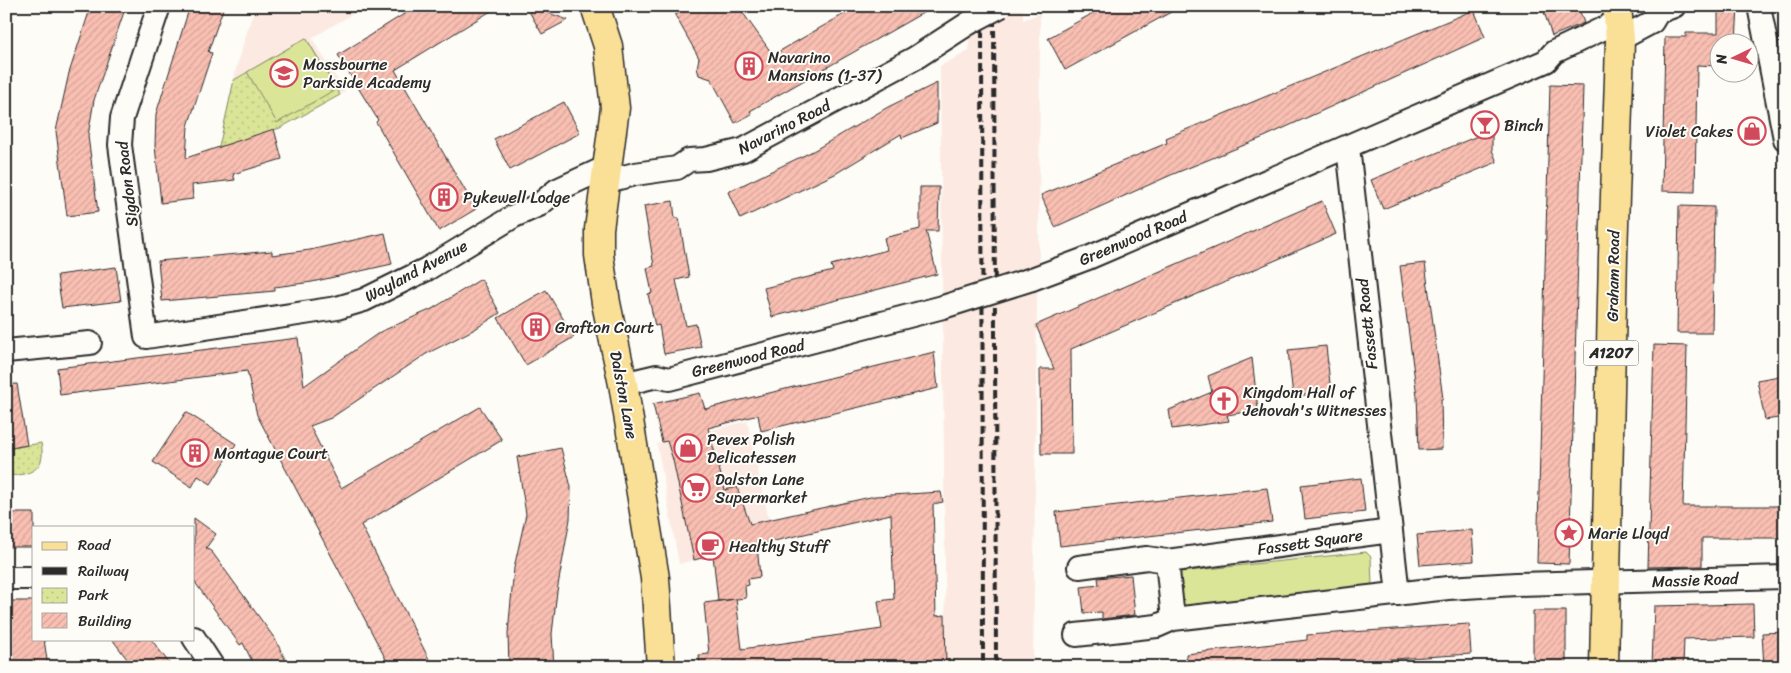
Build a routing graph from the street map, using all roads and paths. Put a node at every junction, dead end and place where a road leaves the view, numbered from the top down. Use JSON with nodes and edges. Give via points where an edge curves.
{"nodes":[{"id":1,"x":159,"y":6,"type":"edge"},
{"id":2,"x":595,"y":6,"type":"edge"},
{"id":3,"x":1001,"y":6,"type":"edge"},
{"id":4,"x":1674,"y":6,"type":"edge"},
{"id":5,"x":1758,"y":6,"type":"edge"},
{"id":6,"x":1619,"y":22,"type":"edge"},
{"id":7,"x":1785,"y":138,"type":"edge"},
{"id":8,"x":1348,"y":147,"type":"junction"},
{"id":9,"x":608,"y":173,"type":"junction"},
{"id":10,"x":146,"y":336,"type":"joint"},
{"id":11,"x":90,"y":343,"type":"dead end"},
{"id":12,"x":6,"y":350,"type":"edge"},
{"id":13,"x":623,"y":384,"type":"junction"},
{"id":14,"x":1391,"y":531,"type":"junction"},
{"id":15,"x":1167,"y":561,"type":"junction"},
{"id":16,"x":1079,"y":567,"type":"dead end"},
{"id":17,"x":1785,"y":577,"type":"edge"},
{"id":18,"x":6,"y":578,"type":"edge"},
{"id":19,"x":32,"y":578,"type":"edge"},
{"id":20,"x":1606,"y":582,"type":"junction"},
{"id":21,"x":1398,"y":594,"type":"junction"},
{"id":22,"x":1173,"y":619,"type":"junction"},
{"id":23,"x":1076,"y":635,"type":"dead end"},
{"id":24,"x":195,"y":640,"type":"edge"},
{"id":25,"x":213,"y":667,"type":"edge"},
{"id":26,"x":661,"y":667,"type":"edge"},
{"id":27,"x":1604,"y":667,"type":"edge"}],
"edges":[{"from":1,"to":10,"type":"street","name":"Sigdon Road","via":[[122,118],[120,145]]},
{"from":2,"to":9,"type":"main road","name":"Dalston Lane","via":[[608,46],[616,108]]},
{"from":3,"to":9,"type":"street","name":"Navarino Road","bridge":true,"via":[[915,58],[743,150],[689,160],[677,168],[635,174]]},
{"from":4,"to":6,"type":"street","name":"Greenwood Road","via":[[1658,12],[1652,22]]},
{"from":5,"to":7,"type":"street"},
{"from":6,"to":8,"type":"street","name":"Greenwood Road","via":[[1554,52],[1546,61]]},
{"from":6,"to":20,"type":"main road","name":"Graham Road","number":"A1207"},
{"from":8,"to":13,"type":"street","name":"Greenwood Road","bridge":true,"via":[[1032,279],[943,307],[669,379],[658,376]]},
{"from":8,"to":14,"type":"street","name":"Fassett Road"},
{"from":9,"to":10,"type":"street","name":"Wayland Avenue","via":[[579,178],[539,205],[514,216],[427,269],[364,300],[337,308]]},
{"from":9,"to":13,"type":"main road","name":"Dalston Lane","via":[[599,229],[599,255]]},
{"from":11,"to":12,"type":"street"},
{"from":13,"to":26,"type":"main road","name":"Dalston Lane","via":[[654,578]]},
{"from":14,"to":15,"type":"street","name":"Fassett Square"},
{"from":14,"to":21,"type":"street"},
{"from":15,"to":16,"type":"street","name":"Fassett Square","via":[[1147,558]]},
{"from":15,"to":22,"type":"street"},
{"from":17,"to":20,"type":"street","name":"Massie Road"},
{"from":18,"to":19,"type":"street"},
{"from":20,"to":21,"type":"street","via":[[1516,584]]},
{"from":20,"to":27,"type":"main road","name":"Graham Road","number":"A1207"},
{"from":21,"to":22,"type":"street"},
{"from":22,"to":23,"type":"street","via":[[1157,626]]},
{"from":24,"to":25,"type":"street"}]}
